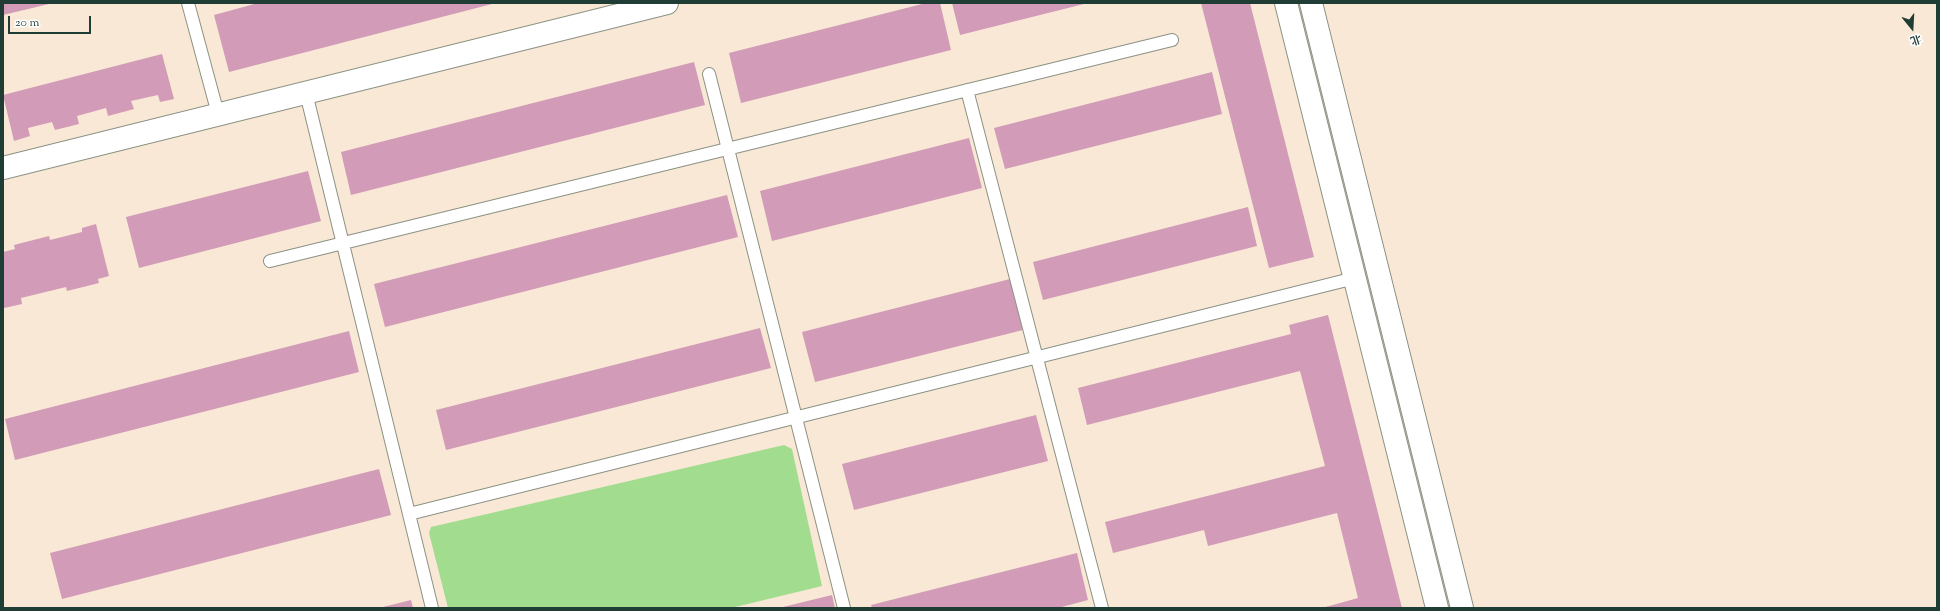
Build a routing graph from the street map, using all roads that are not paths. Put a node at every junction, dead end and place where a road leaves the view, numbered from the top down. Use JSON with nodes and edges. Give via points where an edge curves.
{"nodes":[{"id":1,"x":188,"y":3,"type":"edge"},
{"id":2,"x":668,"y":3,"type":"edge"},
{"id":3,"x":1286,"y":3,"type":"edge"},
{"id":4,"x":1311,"y":3,"type":"edge"},
{"id":5,"x":1172,"y":40,"type":"dead end"},
{"id":6,"x":709,"y":74,"type":"dead end"},
{"id":7,"x":967,"y":90,"type":"junction"},
{"id":8,"x":306,"y":93,"type":"junction"},
{"id":9,"x":218,"y":114,"type":"junction"},
{"id":10,"x":728,"y":149,"type":"junction"},
{"id":11,"x":3,"y":168,"type":"edge"},
{"id":12,"x":343,"y":243,"type":"junction"},
{"id":13,"x":270,"y":261,"type":"dead end"},
{"id":14,"x":1355,"y":278,"type":"junction"},
{"id":15,"x":1037,"y":357,"type":"junction"},
{"id":16,"x":796,"y":417,"type":"junction"},
{"id":17,"x":409,"y":514,"type":"junction"},
{"id":18,"x":432,"y":608,"type":"edge"},
{"id":19,"x":844,"y":608,"type":"edge"},
{"id":20,"x":1102,"y":608,"type":"edge"},
{"id":21,"x":1437,"y":608,"type":"edge"},
{"id":22,"x":1462,"y":608,"type":"edge"}],
"edges":[{"from":1,"to":9,"type":"lane"},
{"from":2,"to":8,"type":"street"},
{"from":3,"to":14,"type":"street"},
{"from":4,"to":22,"type":"street"},
{"from":5,"to":7,"type":"lane"},
{"from":6,"to":10,"type":"lane"},
{"from":7,"to":10,"type":"lane"},
{"from":7,"to":15,"type":"lane"},
{"from":8,"to":9,"type":"street"},
{"from":8,"to":12,"type":"lane"},
{"from":9,"to":11,"type":"street"},
{"from":10,"to":12,"type":"lane"},
{"from":10,"to":16,"type":"lane"},
{"from":12,"to":13,"type":"lane"},
{"from":12,"to":17,"type":"lane"},
{"from":14,"to":15,"type":"lane"},
{"from":14,"to":21,"type":"street"},
{"from":15,"to":16,"type":"lane"},
{"from":15,"to":20,"type":"lane"},
{"from":16,"to":17,"type":"lane"},
{"from":16,"to":19,"type":"lane"},
{"from":17,"to":18,"type":"lane"}]}
